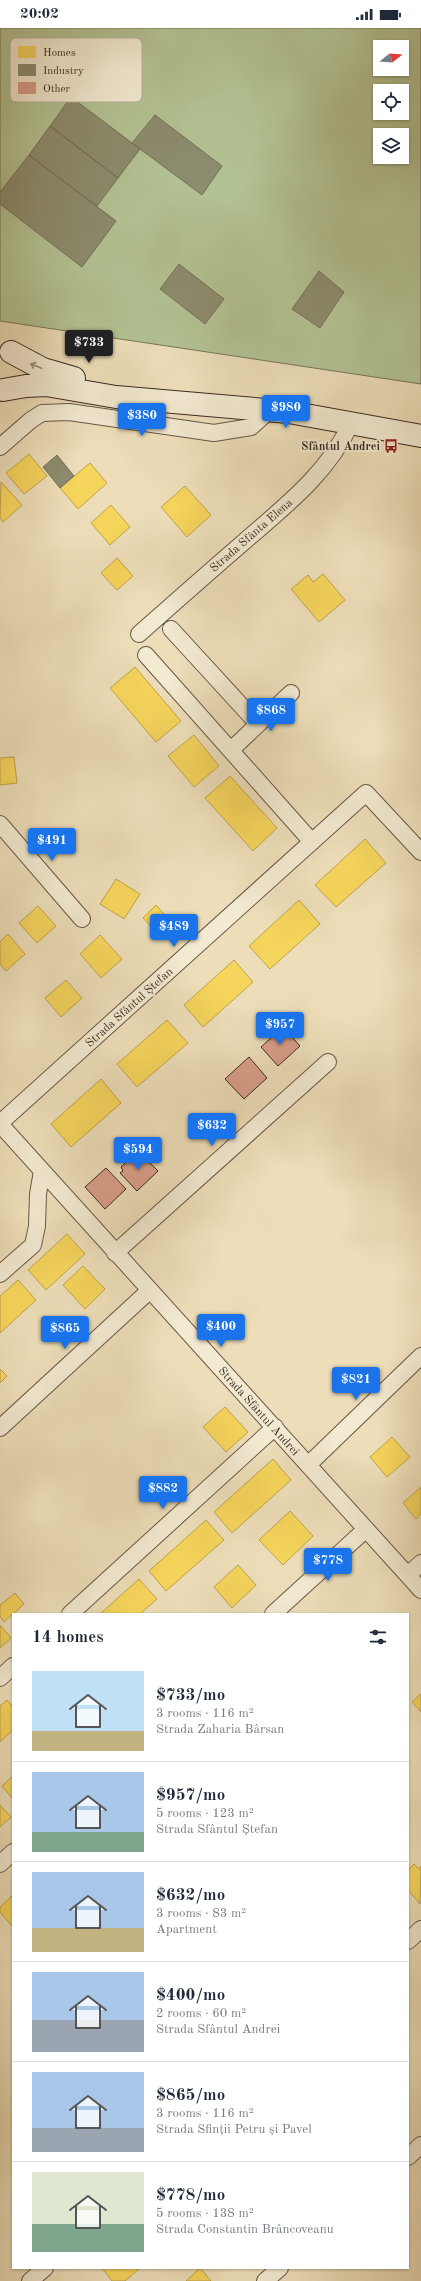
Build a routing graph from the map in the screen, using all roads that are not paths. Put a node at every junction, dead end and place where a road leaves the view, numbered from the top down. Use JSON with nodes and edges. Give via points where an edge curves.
{"nodes":[{"id":1,"x":5,"y":346,"type":"edge"},
{"id":2,"x":2,"y":391,"type":"edge"},
{"id":3,"x":154,"y":400,"type":"junction"},
{"id":4,"x":270,"y":410,"type":"junction"},
{"id":5,"x":350,"y":425,"type":"junction"},
{"id":6,"x":421,"y":436,"type":"edge"},
{"id":7,"x":0,"y":447,"type":"edge"},
{"id":8,"x":171,"y":629,"type":"dead end"},
{"id":9,"x":139,"y":634,"type":"dead end"},
{"id":10,"x":146,"y":655,"type":"dead end"},
{"id":11,"x":291,"y":693,"type":"dead end"},
{"id":12,"x":258,"y":724,"type":"junction"},
{"id":13,"x":231,"y":750,"type":"junction"},
{"id":14,"x":0,"y":824,"type":"edge"},
{"id":15,"x":312,"y":842,"type":"junction"},
{"id":16,"x":421,"y":852,"type":"edge"},
{"id":17,"x":82,"y":919,"type":"dead end"},
{"id":18,"x":328,"y":1062,"type":"dead end"},
{"id":19,"x":0,"y":1124,"type":"edge"},
{"id":20,"x":42,"y":1171,"type":"junction"},
{"id":21,"x":115,"y":1253,"type":"junction"},
{"id":22,"x":0,"y":1274,"type":"edge"},
{"id":23,"x":149,"y":1291,"type":"junction"},
{"id":24,"x":421,"y":1356,"type":"edge"},
{"id":25,"x":275,"y":1427,"type":"junction"},
{"id":26,"x":0,"y":1428,"type":"edge"},
{"id":27,"x":308,"y":1465,"type":"junction"},
{"id":28,"x":365,"y":1530,"type":"junction"},
{"id":29,"x":421,"y":1563,"type":"edge"},
{"id":30,"x":408,"y":1575,"type":"junction"},
{"id":31,"x":421,"y":1590,"type":"edge"},
{"id":32,"x":71,"y":1613,"type":"edge"},
{"id":33,"x":274,"y":1613,"type":"edge"},
{"id":34,"x":12,"y":1667,"type":"edge"},
{"id":35,"x":0,"y":1678,"type":"edge"},
{"id":36,"x":12,"y":1853,"type":"edge"},
{"id":37,"x":0,"y":1864,"type":"edge"},
{"id":38,"x":421,"y":1929,"type":"edge"},
{"id":39,"x":409,"y":1940,"type":"edge"},
{"id":40,"x":421,"y":2146,"type":"edge"},
{"id":41,"x":409,"y":2156,"type":"edge"},
{"id":42,"x":44,"y":2269,"type":"edge"},
{"id":43,"x":279,"y":2269,"type":"edge"},
{"id":44,"x":30,"y":2281,"type":"edge"},
{"id":45,"x":265,"y":2281,"type":"edge"}],
"edges":[{"from":1,"to":2,"type":"main road","via":[[14,368],[11,380]]},
{"from":3,"to":1,"type":"main road","one_way":true,"via":[[114,387],[54,373],[22,360]]},
{"from":2,"to":3,"type":"main road","via":[[46,385],[116,397]]},
{"from":3,"to":4,"type":"main road"},
{"from":4,"to":5,"type":"main road"},
{"from":4,"to":7,"type":"street","via":[[251,427],[214,433],[69,412],[42,413],[30,420]]},
{"from":5,"to":6,"type":"main road"},
{"from":5,"to":9,"type":"street","name":"Strada Sfânta Elena","via":[[342,443],[323,469],[298,495]]},
{"from":8,"to":12,"type":"street"},
{"from":10,"to":13,"type":"street"},
{"from":11,"to":12,"type":"street"},
{"from":12,"to":13,"type":"street"},
{"from":13,"to":15,"type":"street"},
{"from":14,"to":17,"type":"street"},
{"from":15,"to":16,"type":"street","name":"Strada Sfântul Ștefan","via":[[366,793]]},
{"from":15,"to":19,"type":"street","name":"Strada Sfântul Ștefan"},
{"from":18,"to":21,"type":"street"},
{"from":19,"to":20,"type":"street","name":"Strada Sfântul Andrei"},
{"from":20,"to":21,"type":"street","name":"Strada Sfântul Andrei"},
{"from":20,"to":22,"type":"street","via":[[33,1245]]},
{"from":21,"to":23,"type":"street","name":"Strada Sfântul Andrei"},
{"from":23,"to":25,"type":"street","name":"Strada Sfântul Andrei"},
{"from":23,"to":26,"type":"street"},
{"from":24,"to":27,"type":"street"},
{"from":25,"to":27,"type":"street","name":"Strada Sfântul Andrei"},
{"from":25,"to":32,"type":"street"},
{"from":27,"to":28,"type":"street","name":"Strada Sfântul Andrei"},
{"from":28,"to":30,"type":"street","name":"Strada Sfântul Andrei"},
{"from":28,"to":33,"type":"street"},
{"from":29,"to":30,"type":"street"},
{"from":30,"to":31,"type":"street","name":"Strada Sfântul Andrei"},
{"from":34,"to":35,"type":"street"},
{"from":36,"to":37,"type":"street"},
{"from":38,"to":39,"type":"street"},
{"from":40,"to":41,"type":"street"},
{"from":42,"to":44,"type":"street"},
{"from":43,"to":45,"type":"street"}]}
